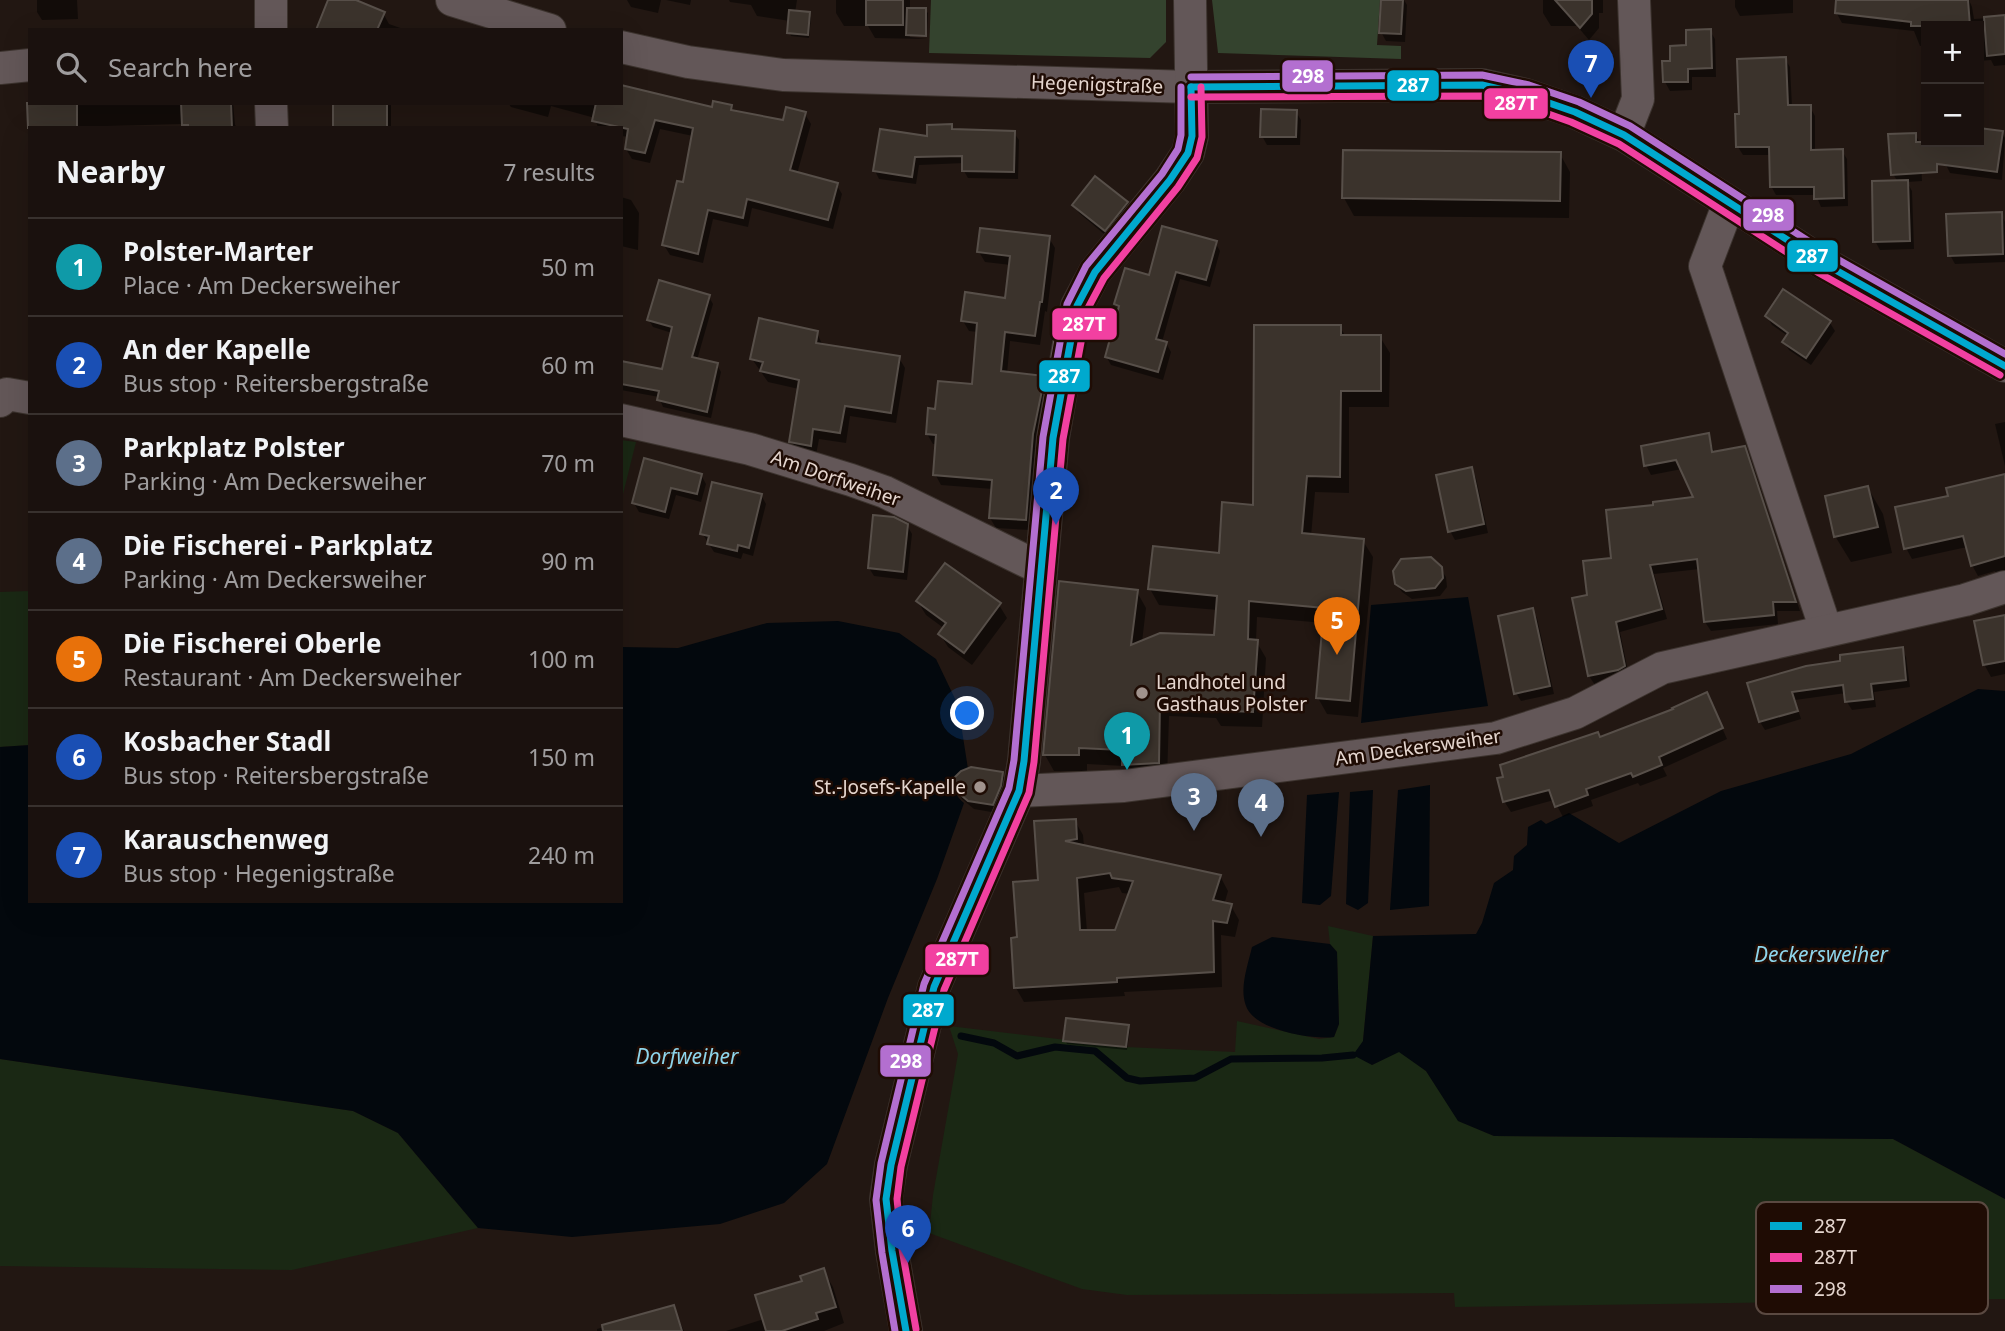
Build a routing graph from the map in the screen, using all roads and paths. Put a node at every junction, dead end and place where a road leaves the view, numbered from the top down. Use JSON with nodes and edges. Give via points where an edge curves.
{"nodes":[{"id":1,"x":271,"y":0,"type":"edge"},
{"id":2,"x":452,"y":0,"type":"edge"},
{"id":3,"x":1190,"y":0,"type":"edge"},
{"id":4,"x":1634,"y":0,"type":"edge"},
{"id":5,"x":271,"y":28,"type":"edge"},
{"id":6,"x":543,"y":28,"type":"edge"},
{"id":7,"x":623,"y":47,"type":"edge"},
{"id":8,"x":28,"y":65,"type":"edge"},
{"id":9,"x":0,"y":68,"type":"edge"},
{"id":10,"x":1191,"y":87,"type":"junction"},
{"id":11,"x":271,"y":105,"type":"edge"},
{"id":12,"x":272,"y":126,"type":"edge"},
{"id":13,"x":1624,"y":135,"type":"junction"},
{"id":14,"x":1729,"y":203,"type":"junction"},
{"id":15,"x":2005,"y":366,"type":"edge"},
{"id":16,"x":623,"y":419,"type":"edge"},
{"id":17,"x":1040,"y":568,"type":"junction"},
{"id":18,"x":2005,"y":587,"type":"edge"},
{"id":19,"x":1826,"y":630,"type":"junction"},
{"id":20,"x":1019,"y":791,"type":"junction"},
{"id":21,"x":906,"y":1331,"type":"edge"}],
"edges":[{"from":1,"to":5,"type":"street"},
{"from":2,"to":6,"type":"street"},
{"from":3,"to":10,"type":"street"},
{"from":4,"to":13,"type":"street","via":[[1638,99]]},
{"from":7,"to":10,"type":"street","name":"Hegenigstraße","via":[[783,75]]},
{"from":8,"to":9,"type":"street"},
{"from":10,"to":13,"type":"street","name":"Hegenigstraße","via":[[1482,85],[1526,94]]},
{"from":10,"to":17,"type":"street","via":[[1188,153],[1095,272],[1077,306],[1054,438]]},
{"from":11,"to":12,"type":"street"},
{"from":13,"to":14,"type":"street","name":"Hegenigstraße"},
{"from":14,"to":15,"type":"street","name":"Hegenigstraße","via":[[1825,264]]},
{"from":14,"to":19,"type":"street","via":[[1705,266]]},
{"from":16,"to":17,"type":"street","name":"Am Dorfweiher","via":[[725,442],[885,492]]},
{"from":17,"to":20,"type":"street"},
{"from":18,"to":19,"type":"street","name":"Am Deckersweiher"},
{"from":19,"to":20,"type":"street","name":"Am Deckersweiher","via":[[1662,668],[1575,713],[1496,738],[1124,786]]},
{"from":20,"to":21,"type":"street","via":[[934,987],[891,1165],[886,1199]]}]}
